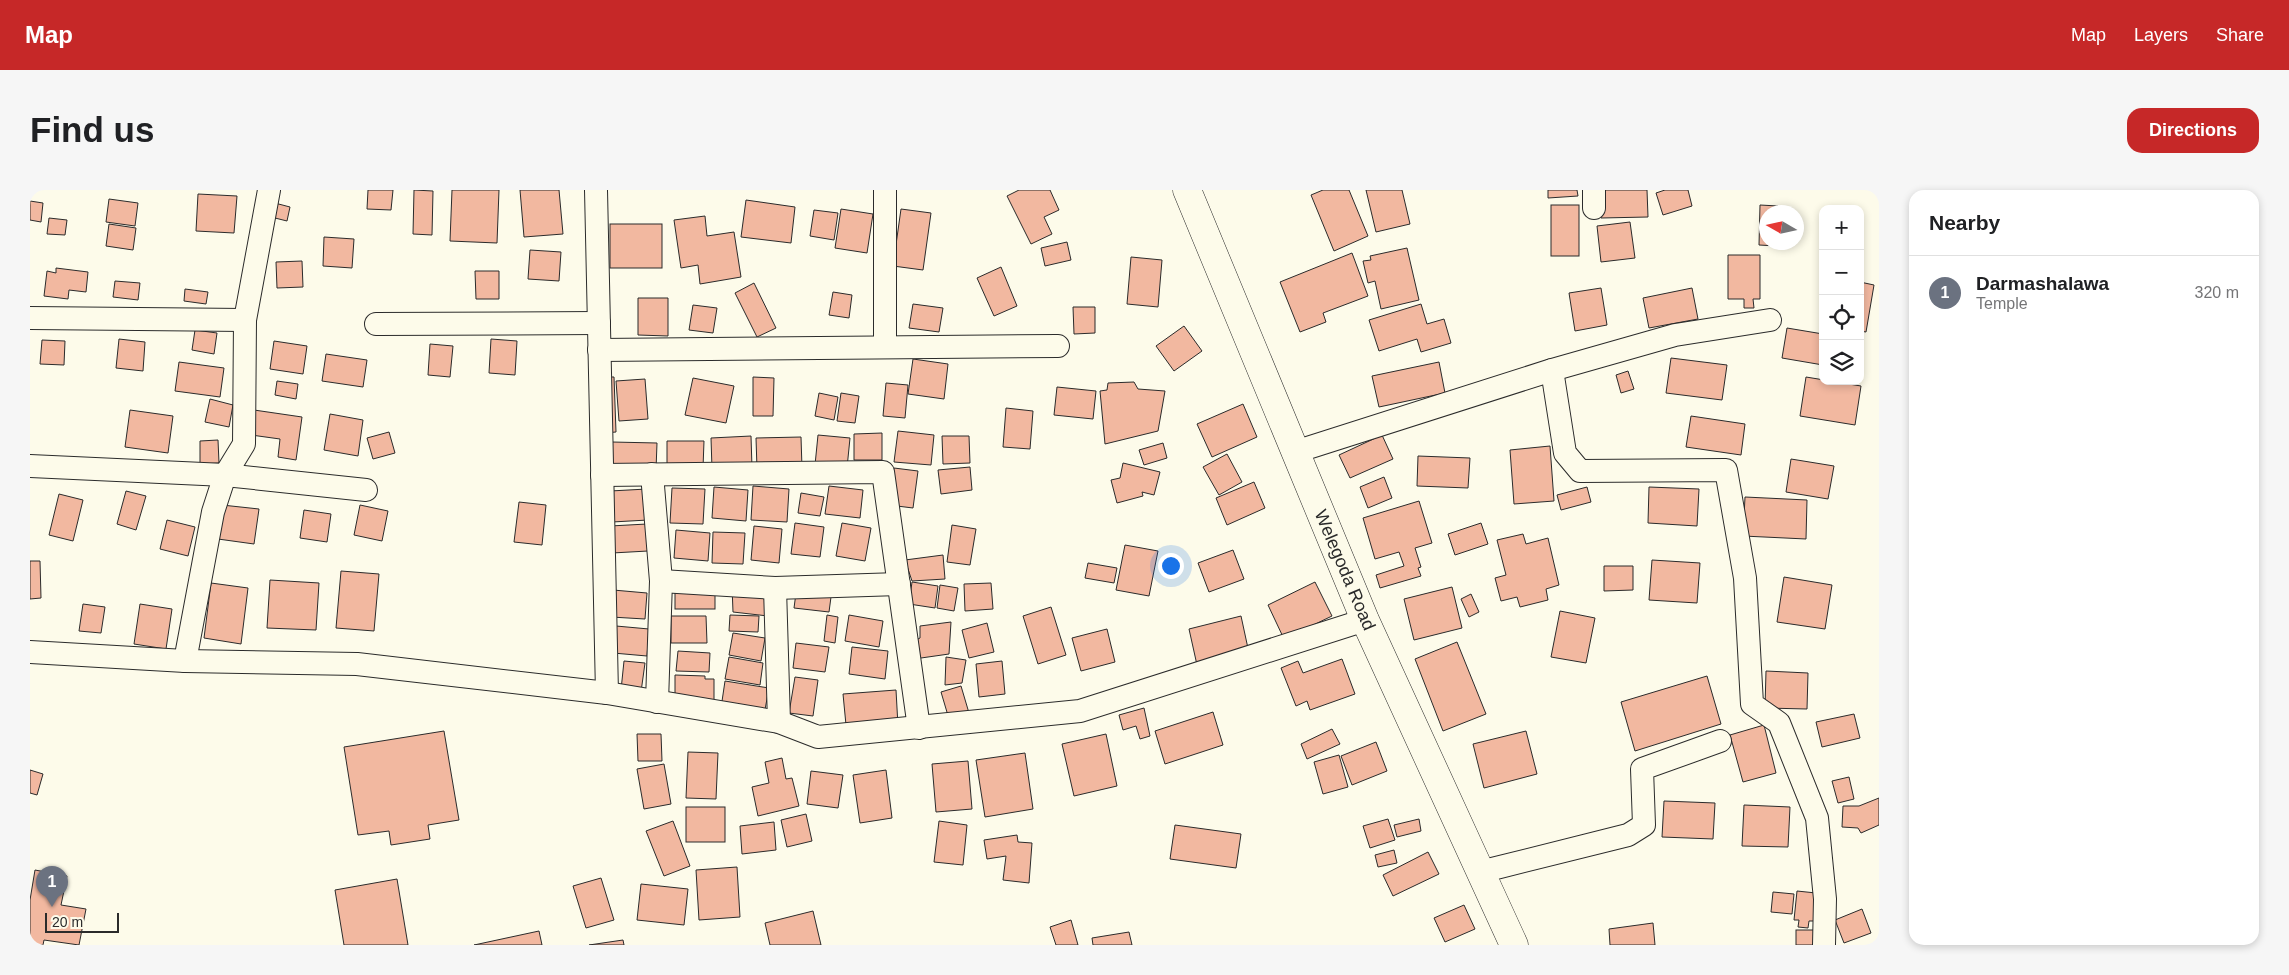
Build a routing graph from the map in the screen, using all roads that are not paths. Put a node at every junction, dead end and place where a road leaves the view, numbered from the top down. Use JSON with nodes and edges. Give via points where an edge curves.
{"nodes":[{"id":1,"x":269,"y":190,"type":"edge"},
{"id":2,"x":596,"y":190,"type":"edge"},
{"id":3,"x":885,"y":190,"type":"edge"},
{"id":4,"x":1187,"y":190,"type":"edge"},
{"id":5,"x":30,"y":318,"type":"edge"},
{"id":6,"x":245,"y":320,"type":"junction"},
{"id":7,"x":1770,"y":320,"type":"dead end"},
{"id":8,"x":599,"y":323,"type":"junction"},
{"id":9,"x":376,"y":324,"type":"dead end"},
{"id":10,"x":1058,"y":346,"type":"dead end"},
{"id":11,"x":885,"y":347,"type":"junction"},
{"id":12,"x":599,"y":350,"type":"junction"},
{"id":13,"x":1552,"y":370,"type":"junction"},
{"id":14,"x":1295,"y":452,"type":"junction"},
{"id":15,"x":30,"y":466,"type":"edge"},
{"id":16,"x":652,"y":474,"type":"junction"},
{"id":17,"x":225,"y":475,"type":"junction"},
{"id":18,"x":602,"y":475,"type":"junction"},
{"id":19,"x":366,"y":490,"type":"dead end"},
{"id":20,"x":661,"y":581,"type":"junction"},
{"id":21,"x":899,"y":584,"type":"junction"},
{"id":22,"x":775,"y":588,"type":"junction"},
{"id":23,"x":1365,"y":620,"type":"junction"},
{"id":24,"x":30,"y":652,"type":"edge"},
{"id":25,"x":185,"y":661,"type":"junction"},
{"id":26,"x":607,"y":693,"type":"junction"},
{"id":27,"x":657,"y":702,"type":"junction"},
{"id":28,"x":779,"y":722,"type":"junction"},
{"id":29,"x":920,"y":728,"type":"junction"},
{"id":30,"x":1720,"y":742,"type":"dead end"},
{"id":31,"x":1480,"y":872,"type":"junction"},
{"id":32,"x":1514,"y":945,"type":"edge"},
{"id":33,"x":1824,"y":945,"type":"edge"}],
"edges":[{"from":1,"to":6,"type":"street"},
{"from":2,"to":8,"type":"street"},
{"from":3,"to":11,"type":"street"},
{"from":4,"to":14,"type":"street","name":"Welegoda Road"},
{"from":5,"to":6,"type":"street"},
{"from":6,"to":17,"type":"street","via":[[244,444]]},
{"from":7,"to":13,"type":"street","via":[[1675,335]]},
{"from":8,"to":9,"type":"street"},
{"from":8,"to":12,"type":"street"},
{"from":10,"to":11,"type":"street"},
{"from":11,"to":12,"type":"street"},
{"from":12,"to":18,"type":"street"},
{"from":13,"to":14,"type":"street"},
{"from":13,"to":33,"type":"street","via":[[1565,453],[1580,471],[1726,470],[1745,578],[1752,704],[1779,723],[1817,818],[1825,899]]},
{"from":14,"to":23,"type":"street","name":"Welegoda Road"},
{"from":15,"to":17,"type":"street"},
{"from":16,"to":18,"type":"street"},
{"from":16,"to":20,"type":"street"},
{"from":16,"to":21,"type":"street","via":[[883,472]]},
{"from":17,"to":19,"type":"street"},
{"from":17,"to":25,"type":"street","via":[[213,512]]},
{"from":18,"to":26,"type":"street"},
{"from":20,"to":22,"type":"street"},
{"from":20,"to":27,"type":"street"},
{"from":21,"to":22,"type":"street"},
{"from":21,"to":29,"type":"street"},
{"from":22,"to":28,"type":"street"},
{"from":23,"to":29,"type":"street","via":[[1080,710]]},
{"from":23,"to":31,"type":"street","name":"Welegoda Road"},
{"from":24,"to":25,"type":"street"},
{"from":25,"to":26,"type":"street","via":[[357,664]]},
{"from":26,"to":27,"type":"street"},
{"from":27,"to":28,"type":"street"},
{"from":28,"to":29,"type":"street","via":[[818,737]]},
{"from":30,"to":31,"type":"street","via":[[1642,769],[1644,825],[1628,835]]},
{"from":31,"to":32,"type":"street","name":"Welegoda Road"}]}
